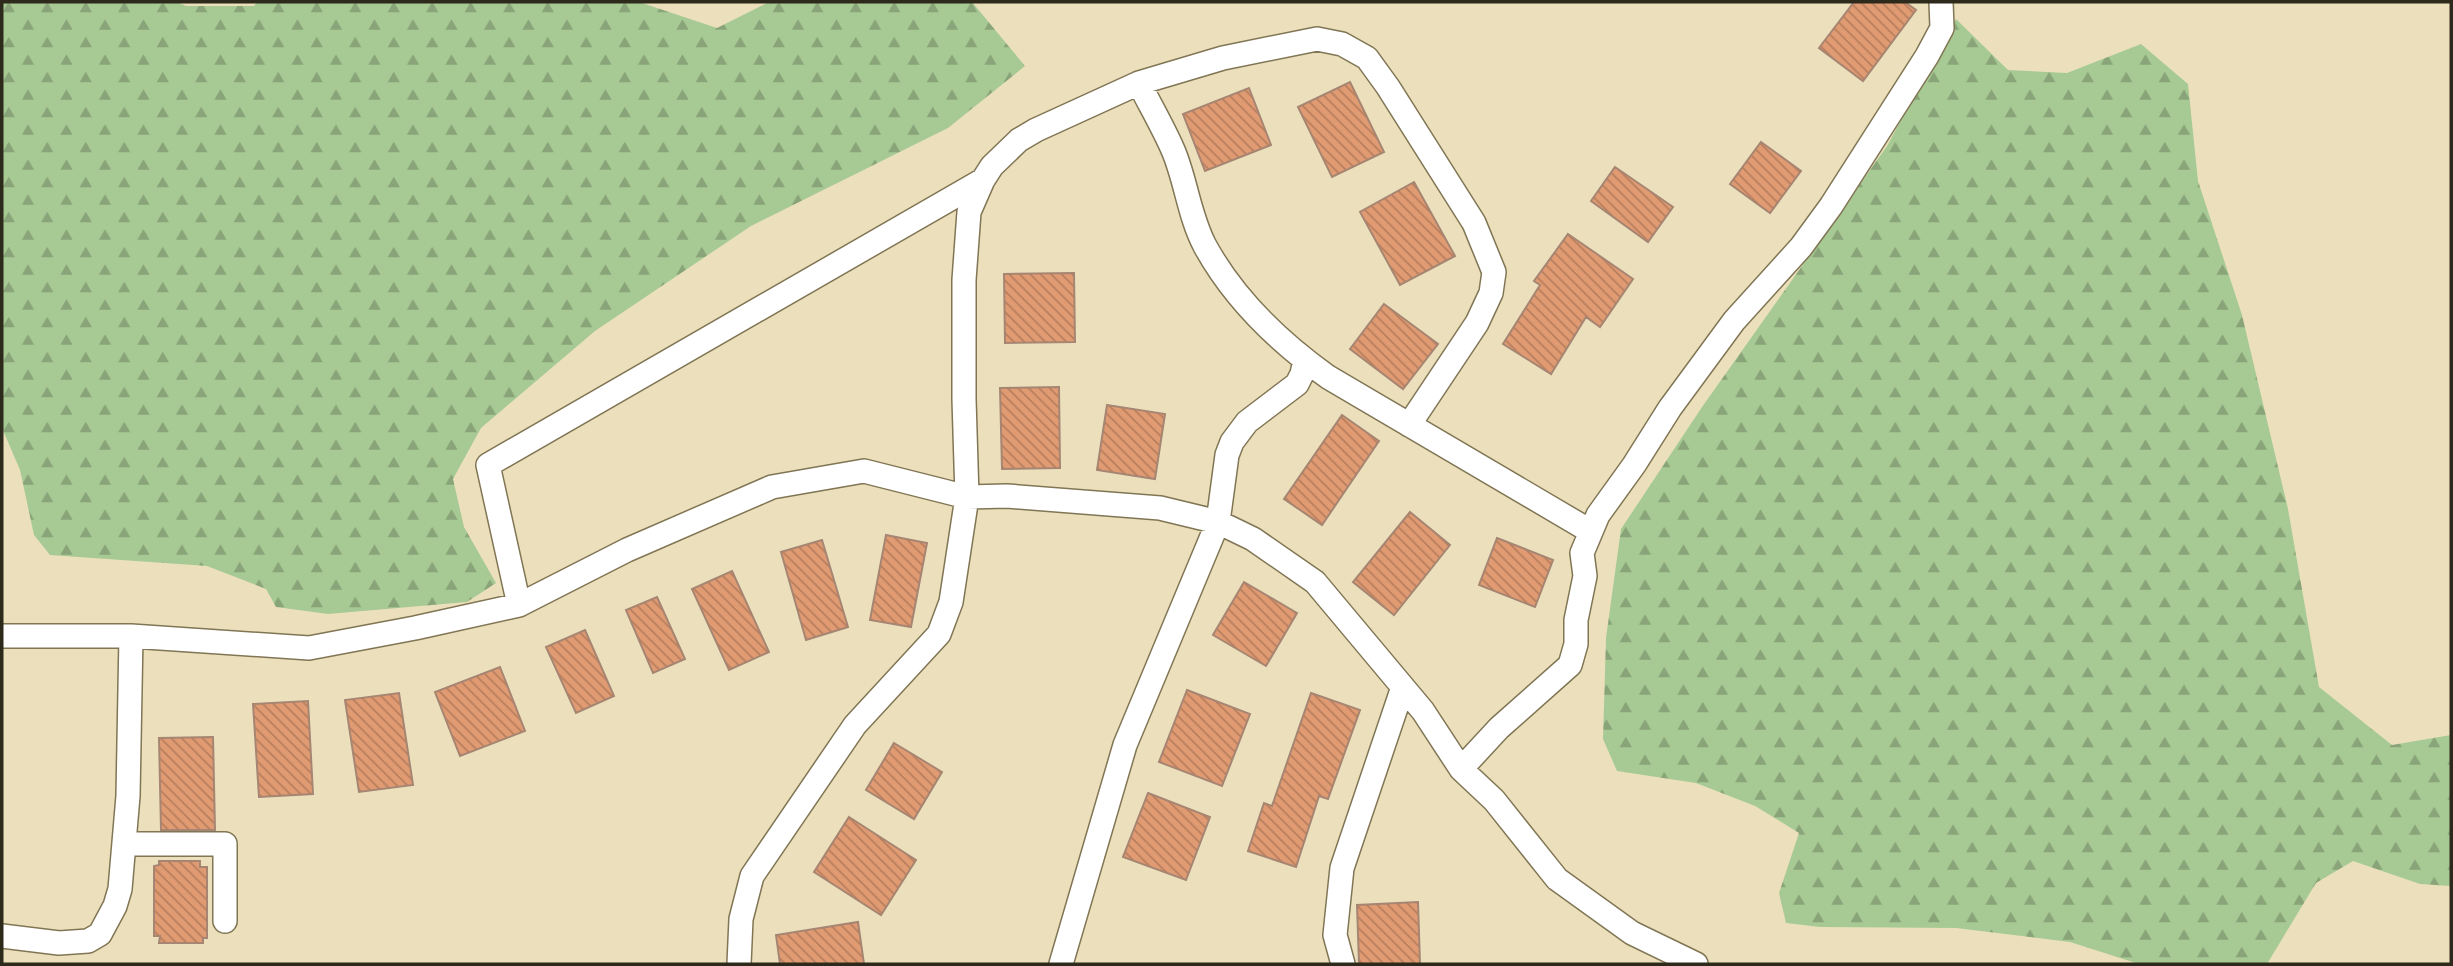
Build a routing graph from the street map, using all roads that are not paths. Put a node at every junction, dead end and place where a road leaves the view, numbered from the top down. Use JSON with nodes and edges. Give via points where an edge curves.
{"nodes":[{"id":1,"x":1941,"y":2,"type":"edge"},
{"id":2,"x":1139,"y":83,"type":"junction"},
{"id":3,"x":983,"y":180,"type":"junction"},
{"id":4,"x":1305,"y":360,"type":"junction"},
{"id":5,"x":1409,"y":425,"type":"junction"},
{"id":6,"x":967,"y":497,"type":"junction"},
{"id":7,"x":1218,"y":522,"type":"junction"},
{"id":8,"x":1590,"y":531,"type":"junction"},
{"id":9,"x":519,"y":605,"type":"junction"},
{"id":10,"x":2,"y":636,"type":"edge"},
{"id":11,"x":131,"y":636,"type":"junction"},
{"id":12,"x":1403,"y":687,"type":"junction"},
{"id":13,"x":1461,"y":769,"type":"junction"},
{"id":14,"x":124,"y":844,"type":"junction"},
{"id":15,"x":225,"y":921,"type":"dead end"},
{"id":16,"x":2,"y":936,"type":"edge"},
{"id":17,"x":76,"y":953,"type":"edge"},
{"id":18,"x":739,"y":964,"type":"edge"},
{"id":19,"x":1061,"y":964,"type":"edge"},
{"id":20,"x":1343,"y":964,"type":"edge"},
{"id":21,"x":1696,"y":964,"type":"edge"}],
"edges":[{"from":1,"to":8,"type":"street","via":[[1942,28],[1927,56],[1831,206],[1801,247],[1734,321]]},
{"from":2,"to":3,"type":"street","via":[[1036,130],[1004,153]]},
{"from":2,"to":4,"type":"street","via":[[1173,150],[1204,244],[1241,298]]},
{"from":2,"to":5,"type":"street","via":[[1223,58],[1317,39],[1342,44],[1367,58],[1474,223],[1494,272],[1478,323]]},
{"from":3,"to":6,"type":"street","via":[[969,212],[964,280]]},
{"from":3,"to":9,"type":"street","via":[[488,465]]},
{"from":4,"to":5,"type":"street"},
{"from":4,"to":7,"type":"street","via":[[1297,384],[1247,422],[1232,442]]},
{"from":5,"to":8,"type":"street"},
{"from":6,"to":7,"type":"street","via":[[1160,508]]},
{"from":6,"to":9,"type":"street","via":[[864,471],[772,487],[627,550]]},
{"from":6,"to":18,"type":"street","via":[[951,603],[939,634],[855,725],[752,876],[741,919]]},
{"from":7,"to":12,"type":"street","via":[[1253,539],[1315,582]]},
{"from":7,"to":19,"type":"street","via":[[1125,745]]},
{"from":8,"to":13,"type":"street","via":[[1582,553],[1585,576],[1570,666],[1499,728]]},
{"from":9,"to":11,"type":"street","via":[[309,648]]},
{"from":10,"to":11,"type":"street"},
{"from":11,"to":14,"type":"street"},
{"from":12,"to":13,"type":"street"},
{"from":12,"to":20,"type":"street","via":[[1342,868],[1335,935]]},
{"from":13,"to":21,"type":"street","via":[[1494,800],[1557,879],[1632,933]]},
{"from":14,"to":15,"type":"street","via":[[225,844]]},
{"from":14,"to":17,"type":"street","via":[[120,889],[108,922]]},
{"from":16,"to":17,"type":"street","via":[[59,943]]}]}
